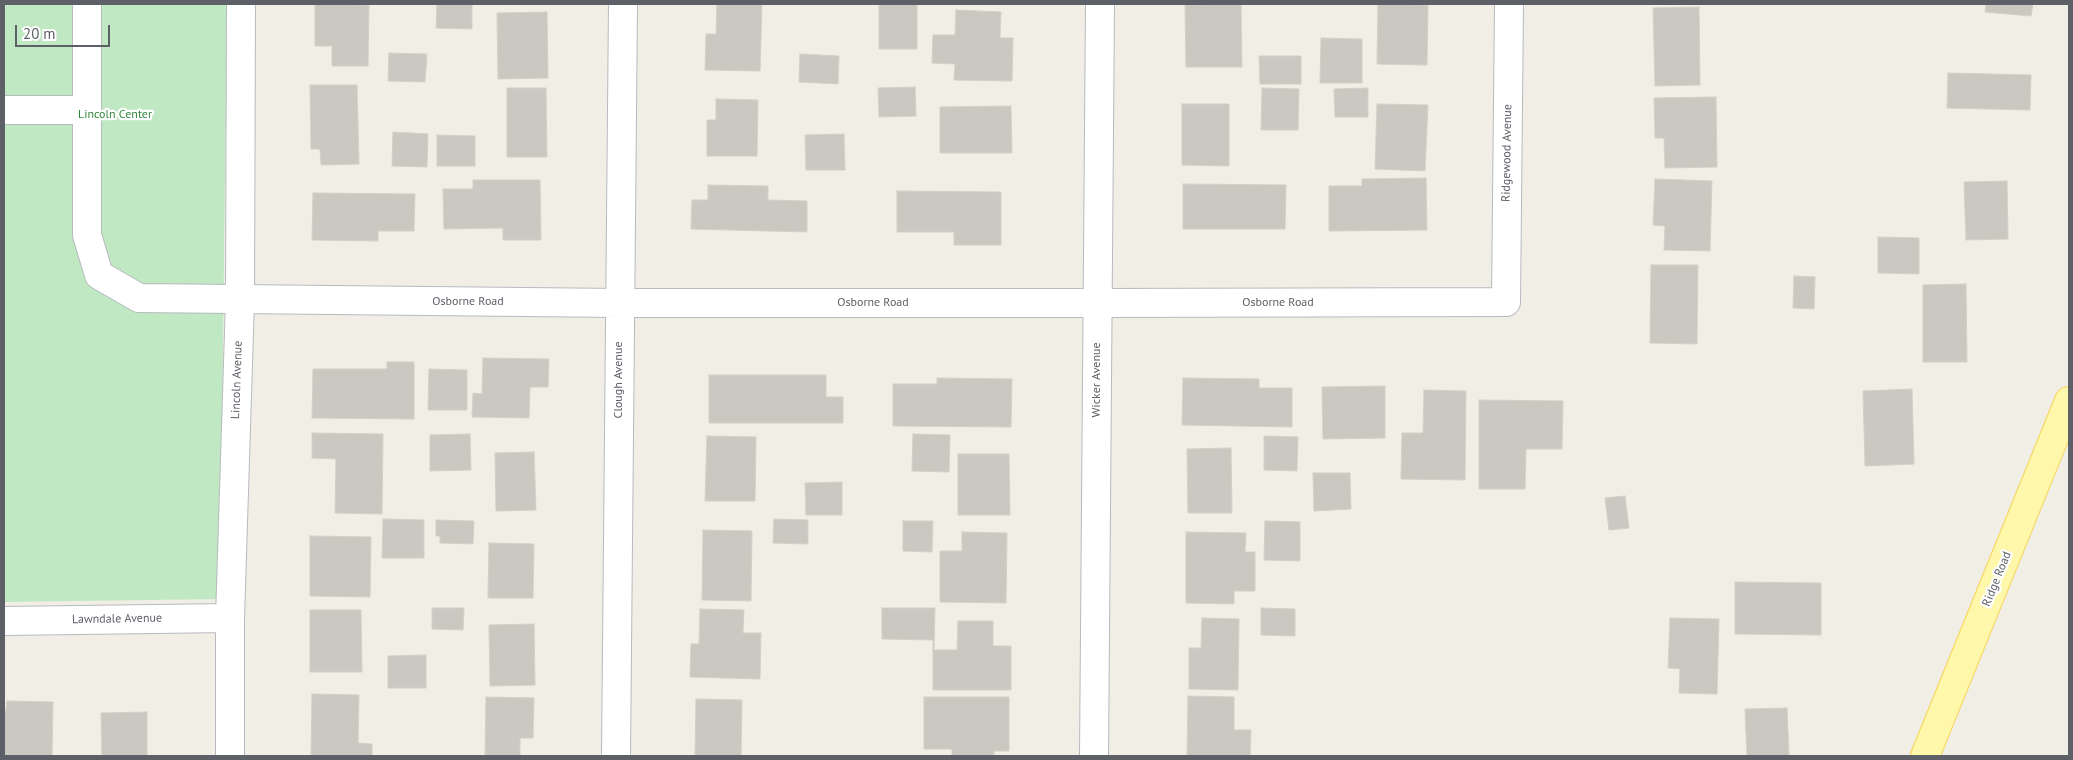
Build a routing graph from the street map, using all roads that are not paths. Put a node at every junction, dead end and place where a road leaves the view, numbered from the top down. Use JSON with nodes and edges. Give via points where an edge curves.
{"nodes":[{"id":1,"x":87,"y":4,"type":"edge"},
{"id":2,"x":241,"y":4,"type":"edge"},
{"id":3,"x":622,"y":4,"type":"edge"},
{"id":4,"x":1100,"y":4,"type":"edge"},
{"id":5,"x":1509,"y":4,"type":"edge"},
{"id":6,"x":4,"y":110,"type":"edge"},
{"id":7,"x":86,"y":110,"type":"junction"},
{"id":8,"x":240,"y":300,"type":"junction"},
{"id":9,"x":1506,"y":302,"type":"joint"},
{"id":10,"x":620,"y":303,"type":"junction"},
{"id":11,"x":1097,"y":304,"type":"junction"},
{"id":12,"x":2069,"y":401,"type":"edge"},
{"id":13,"x":230,"y":618,"type":"junction"},
{"id":14,"x":4,"y":620,"type":"edge"},
{"id":15,"x":230,"y":756,"type":"edge"},
{"id":16,"x":616,"y":756,"type":"edge"},
{"id":17,"x":1094,"y":756,"type":"edge"},
{"id":18,"x":1925,"y":756,"type":"edge"}],
"edges":[{"from":1,"to":7,"type":"street","name":"Osborne Road"},
{"from":2,"to":8,"type":"street","name":"Lincoln Avenue"},
{"from":3,"to":10,"type":"street","name":"Clough Avenue"},
{"from":4,"to":11,"type":"street","name":"Wicker Avenue"},
{"from":5,"to":9,"type":"street","name":"Ridgewood Avenue"},
{"from":6,"to":7,"type":"street"},
{"from":7,"to":8,"type":"street","name":"Osborne Road","via":[[87,235],[99,275],[139,298]]},
{"from":8,"to":10,"type":"street","name":"Osborne Road"},
{"from":8,"to":13,"type":"street","name":"Lincoln Avenue"},
{"from":9,"to":11,"type":"street","name":"Osborne Road"},
{"from":10,"to":11,"type":"street","name":"Osborne Road"},
{"from":10,"to":16,"type":"street","name":"Clough Avenue"},
{"from":11,"to":17,"type":"street","name":"Wicker Avenue"},
{"from":12,"to":18,"type":"main road","name":"Ridge Road"},
{"from":13,"to":14,"type":"street","name":"Lawndale Avenue"},
{"from":13,"to":15,"type":"street","name":"Lincoln Avenue"}]}
